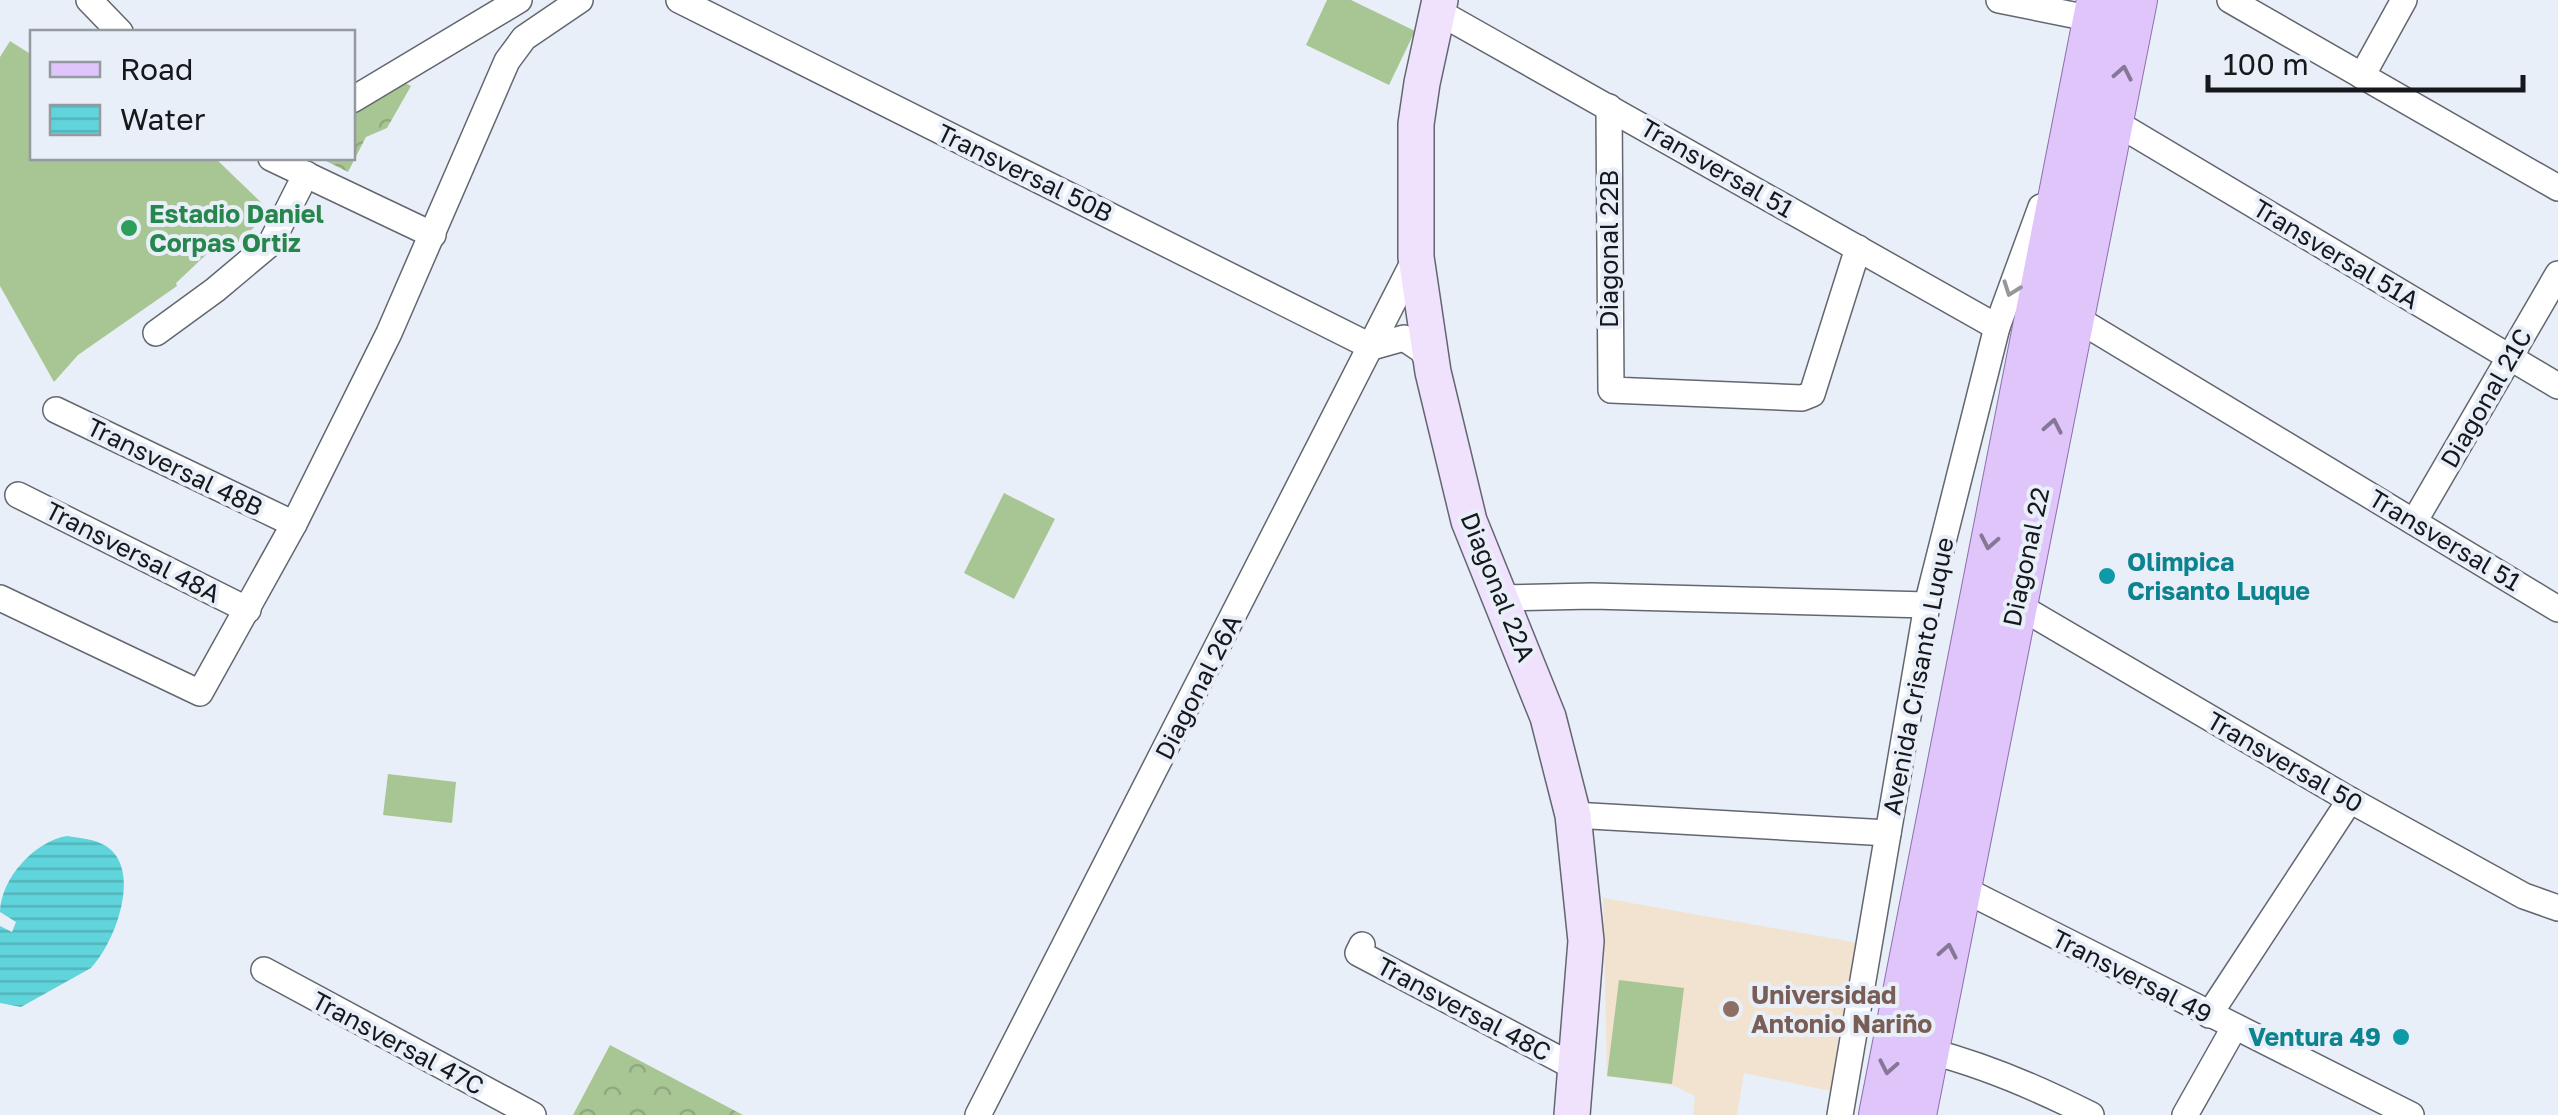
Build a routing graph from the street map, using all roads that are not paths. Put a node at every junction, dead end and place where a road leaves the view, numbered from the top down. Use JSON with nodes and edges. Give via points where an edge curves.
{"nodes":[{"id":1,"x":88,"y":0,"type":"edge"},
{"id":2,"x":520,"y":0,"type":"edge"},
{"id":3,"x":580,"y":0,"type":"edge"},
{"id":4,"x":679,"y":0,"type":"edge"},
{"id":5,"x":1999,"y":0,"type":"edge"},
{"id":6,"x":2137,"y":0,"type":"edge"},
{"id":7,"x":2230,"y":0,"type":"edge"},
{"id":8,"x":2404,"y":0,"type":"edge"},
{"id":9,"x":1438,"y":6,"type":"edge"},
{"id":10,"x":2095,"y":10,"type":"edge"},
{"id":11,"x":118,"y":30,"type":"edge"},
{"id":12,"x":2362,"y":76,"type":"junction"},
{"id":13,"x":355,"y":98,"type":"edge"},
{"id":14,"x":1609,"y":107,"type":"junction"},
{"id":15,"x":2113,"y":121,"type":"junction"},
{"id":16,"x":2069,"y":132,"type":"junction"},
{"id":17,"x":275,"y":160,"type":"edge"},
{"id":18,"x":306,"y":174,"type":"junction"},
{"id":19,"x":2558,"y":188,"type":"edge"},
{"id":20,"x":434,"y":235,"type":"junction"},
{"id":21,"x":1858,"y":248,"type":"junction"},
{"id":22,"x":1416,"y":257,"type":"junction"},
{"id":23,"x":2558,"y":274,"type":"edge"},
{"id":24,"x":2074,"y":317,"type":"junction"},
{"id":25,"x":1998,"y":327,"type":"junction"},
{"id":26,"x":156,"y":333,"type":"dead end"},
{"id":27,"x":1372,"y":347,"type":"junction"},
{"id":28,"x":2510,"y":357,"type":"junction"},
{"id":29,"x":1433,"y":372,"type":"junction"},
{"id":30,"x":2558,"y":386,"type":"edge"},
{"id":31,"x":56,"y":410,"type":"dead end"},
{"id":32,"x":18,"y":495,"type":"dead end"},
{"id":33,"x":2414,"y":522,"type":"junction"},
{"id":34,"x":294,"y":524,"type":"junction"},
{"id":35,"x":0,"y":598,"type":"edge"},
{"id":36,"x":1501,"y":598,"type":"junction"},
{"id":37,"x":1927,"y":605,"type":"junction"},
{"id":38,"x":2017,"y":605,"type":"junction"},
{"id":39,"x":2558,"y":609,"type":"edge"},
{"id":40,"x":248,"y":610,"type":"junction"},
{"id":41,"x":2350,"y":800,"type":"junction"},
{"id":42,"x":1573,"y":815,"type":"junction"},
{"id":43,"x":1888,"y":833,"type":"junction"},
{"id":44,"x":1961,"y":888,"type":"junction"},
{"id":45,"x":2558,"y":908,"type":"edge"},
{"id":46,"x":1362,"y":945,"type":"dead end"},
{"id":47,"x":264,"y":970,"type":"dead end"},
{"id":48,"x":2209,"y":1015,"type":"junction"},
{"id":49,"x":2234,"y":1028,"type":"junction"},
{"id":50,"x":1928,"y":1051,"type":"junction"},
{"id":51,"x":1578,"y":1069,"type":"junction"},
{"id":52,"x":533,"y":1115,"type":"edge"},
{"id":53,"x":978,"y":1115,"type":"edge"},
{"id":54,"x":1572,"y":1115,"type":"edge"},
{"id":55,"x":1840,"y":1115,"type":"edge"},
{"id":56,"x":1879,"y":1115,"type":"edge"},
{"id":57,"x":1916,"y":1115,"type":"edge"},
{"id":58,"x":2092,"y":1115,"type":"edge"},
{"id":59,"x":2185,"y":1115,"type":"edge"},
{"id":60,"x":2411,"y":1115,"type":"edge"}],
"edges":[{"from":1,"to":11,"type":"street"},
{"from":2,"to":13,"type":"street"},
{"from":3,"to":20,"type":"street","via":[[524,38],[507,61]]},
{"from":4,"to":27,"type":"street","name":"Transversal 50B"},
{"from":5,"to":10,"type":"street"},
{"from":15,"to":6,"type":"main road","name":"Diagonal 22","one_way":true},
{"from":7,"to":12,"type":"street"},
{"from":8,"to":12,"type":"street"},
{"from":9,"to":14,"type":"street","name":"Transversal 51"},
{"from":9,"to":22,"type":"street","name":"Diagonal 22A","via":[[1416,124]]},
{"from":10,"to":16,"type":"main road","name":"Diagonal 22"},
{"from":12,"to":19,"type":"street"},
{"from":14,"to":21,"type":"street","name":"Transversal 51"},
{"from":14,"to":21,"type":"street","name":"Diagonal 22B","via":[[1611,390],[1812,394]]},
{"from":15,"to":24,"type":"main road","name":"Diagonal 22"},
{"from":15,"to":28,"type":"street","name":"Transversal 51A"},
{"from":16,"to":25,"type":"street","name":"Avenida Crisanto Luque","one_way":true},
{"from":16,"to":56,"type":"main road","name":"Diagonal 22","one_way":true},
{"from":17,"to":18,"type":"street"},
{"from":18,"to":20,"type":"street"},
{"from":18,"to":26,"type":"street","via":[[271,243]]},
{"from":20,"to":34,"type":"street"},
{"from":21,"to":25,"type":"street","name":"Transversal 51"},
{"from":22,"to":27,"type":"street","name":"Diagonal 26A"},
{"from":22,"to":29,"type":"street","name":"Diagonal 22A"},
{"from":23,"to":28,"type":"street","name":"Diagonal 21C"},
{"from":24,"to":33,"type":"street","name":"Transversal 51"},
{"from":38,"to":24,"type":"main road","name":"Diagonal 22","one_way":true},
{"from":25,"to":37,"type":"street","name":"Avenida Crisanto Luque"},
{"from":27,"to":29,"type":"street","via":[[1404,338],[1422,350]]},
{"from":27,"to":53,"type":"street","name":"Diagonal 26A"},
{"from":28,"to":30,"type":"street","name":"Transversal 51A"},
{"from":28,"to":33,"type":"street","name":"Diagonal 21C"},
{"from":29,"to":36,"type":"street","name":"Diagonal 22A","via":[[1469,521]]},
{"from":31,"to":34,"type":"street","name":"Transversal 48B"},
{"from":32,"to":40,"type":"street","name":"Transversal 48A"},
{"from":33,"to":39,"type":"street","name":"Transversal 51"},
{"from":34,"to":40,"type":"street"},
{"from":35,"to":40,"type":"street","via":[[200,693]]},
{"from":36,"to":37,"type":"street"},
{"from":36,"to":42,"type":"street","name":"Diagonal 22A","via":[[1548,717]]},
{"from":37,"to":43,"type":"street","name":"Avenida Crisanto Luque"},
{"from":38,"to":41,"type":"street","name":"Transversal 50"},
{"from":38,"to":44,"type":"main road","name":"Diagonal 22"},
{"from":41,"to":45,"type":"street","name":"Transversal 50","via":[[2524,896]]},
{"from":41,"to":48,"type":"street"},
{"from":42,"to":43,"type":"street"},
{"from":42,"to":51,"type":"street","name":"Diagonal 22A","via":[[1586,941]]},
{"from":43,"to":55,"type":"street","name":"Avenida Crisanto Luque"},
{"from":44,"to":48,"type":"street","name":"Transversal 49"},
{"from":50,"to":44,"type":"main road","name":"Diagonal 22","one_way":true},
{"from":46,"to":51,"type":"street","name":"Transversal 48C","via":[[1358,954]]},
{"from":47,"to":52,"type":"street","name":"Transversal 47C"},
{"from":48,"to":49,"type":"street","name":"Transversal 49"},
{"from":49,"to":59,"type":"street"},
{"from":49,"to":60,"type":"street","name":"Transversal 49"},
{"from":50,"to":57,"type":"main road","name":"Diagonal 22"},
{"from":50,"to":58,"type":"street","via":[[2024,1080]]},
{"from":51,"to":54,"type":"street","name":"Diagonal 22A"}]}
